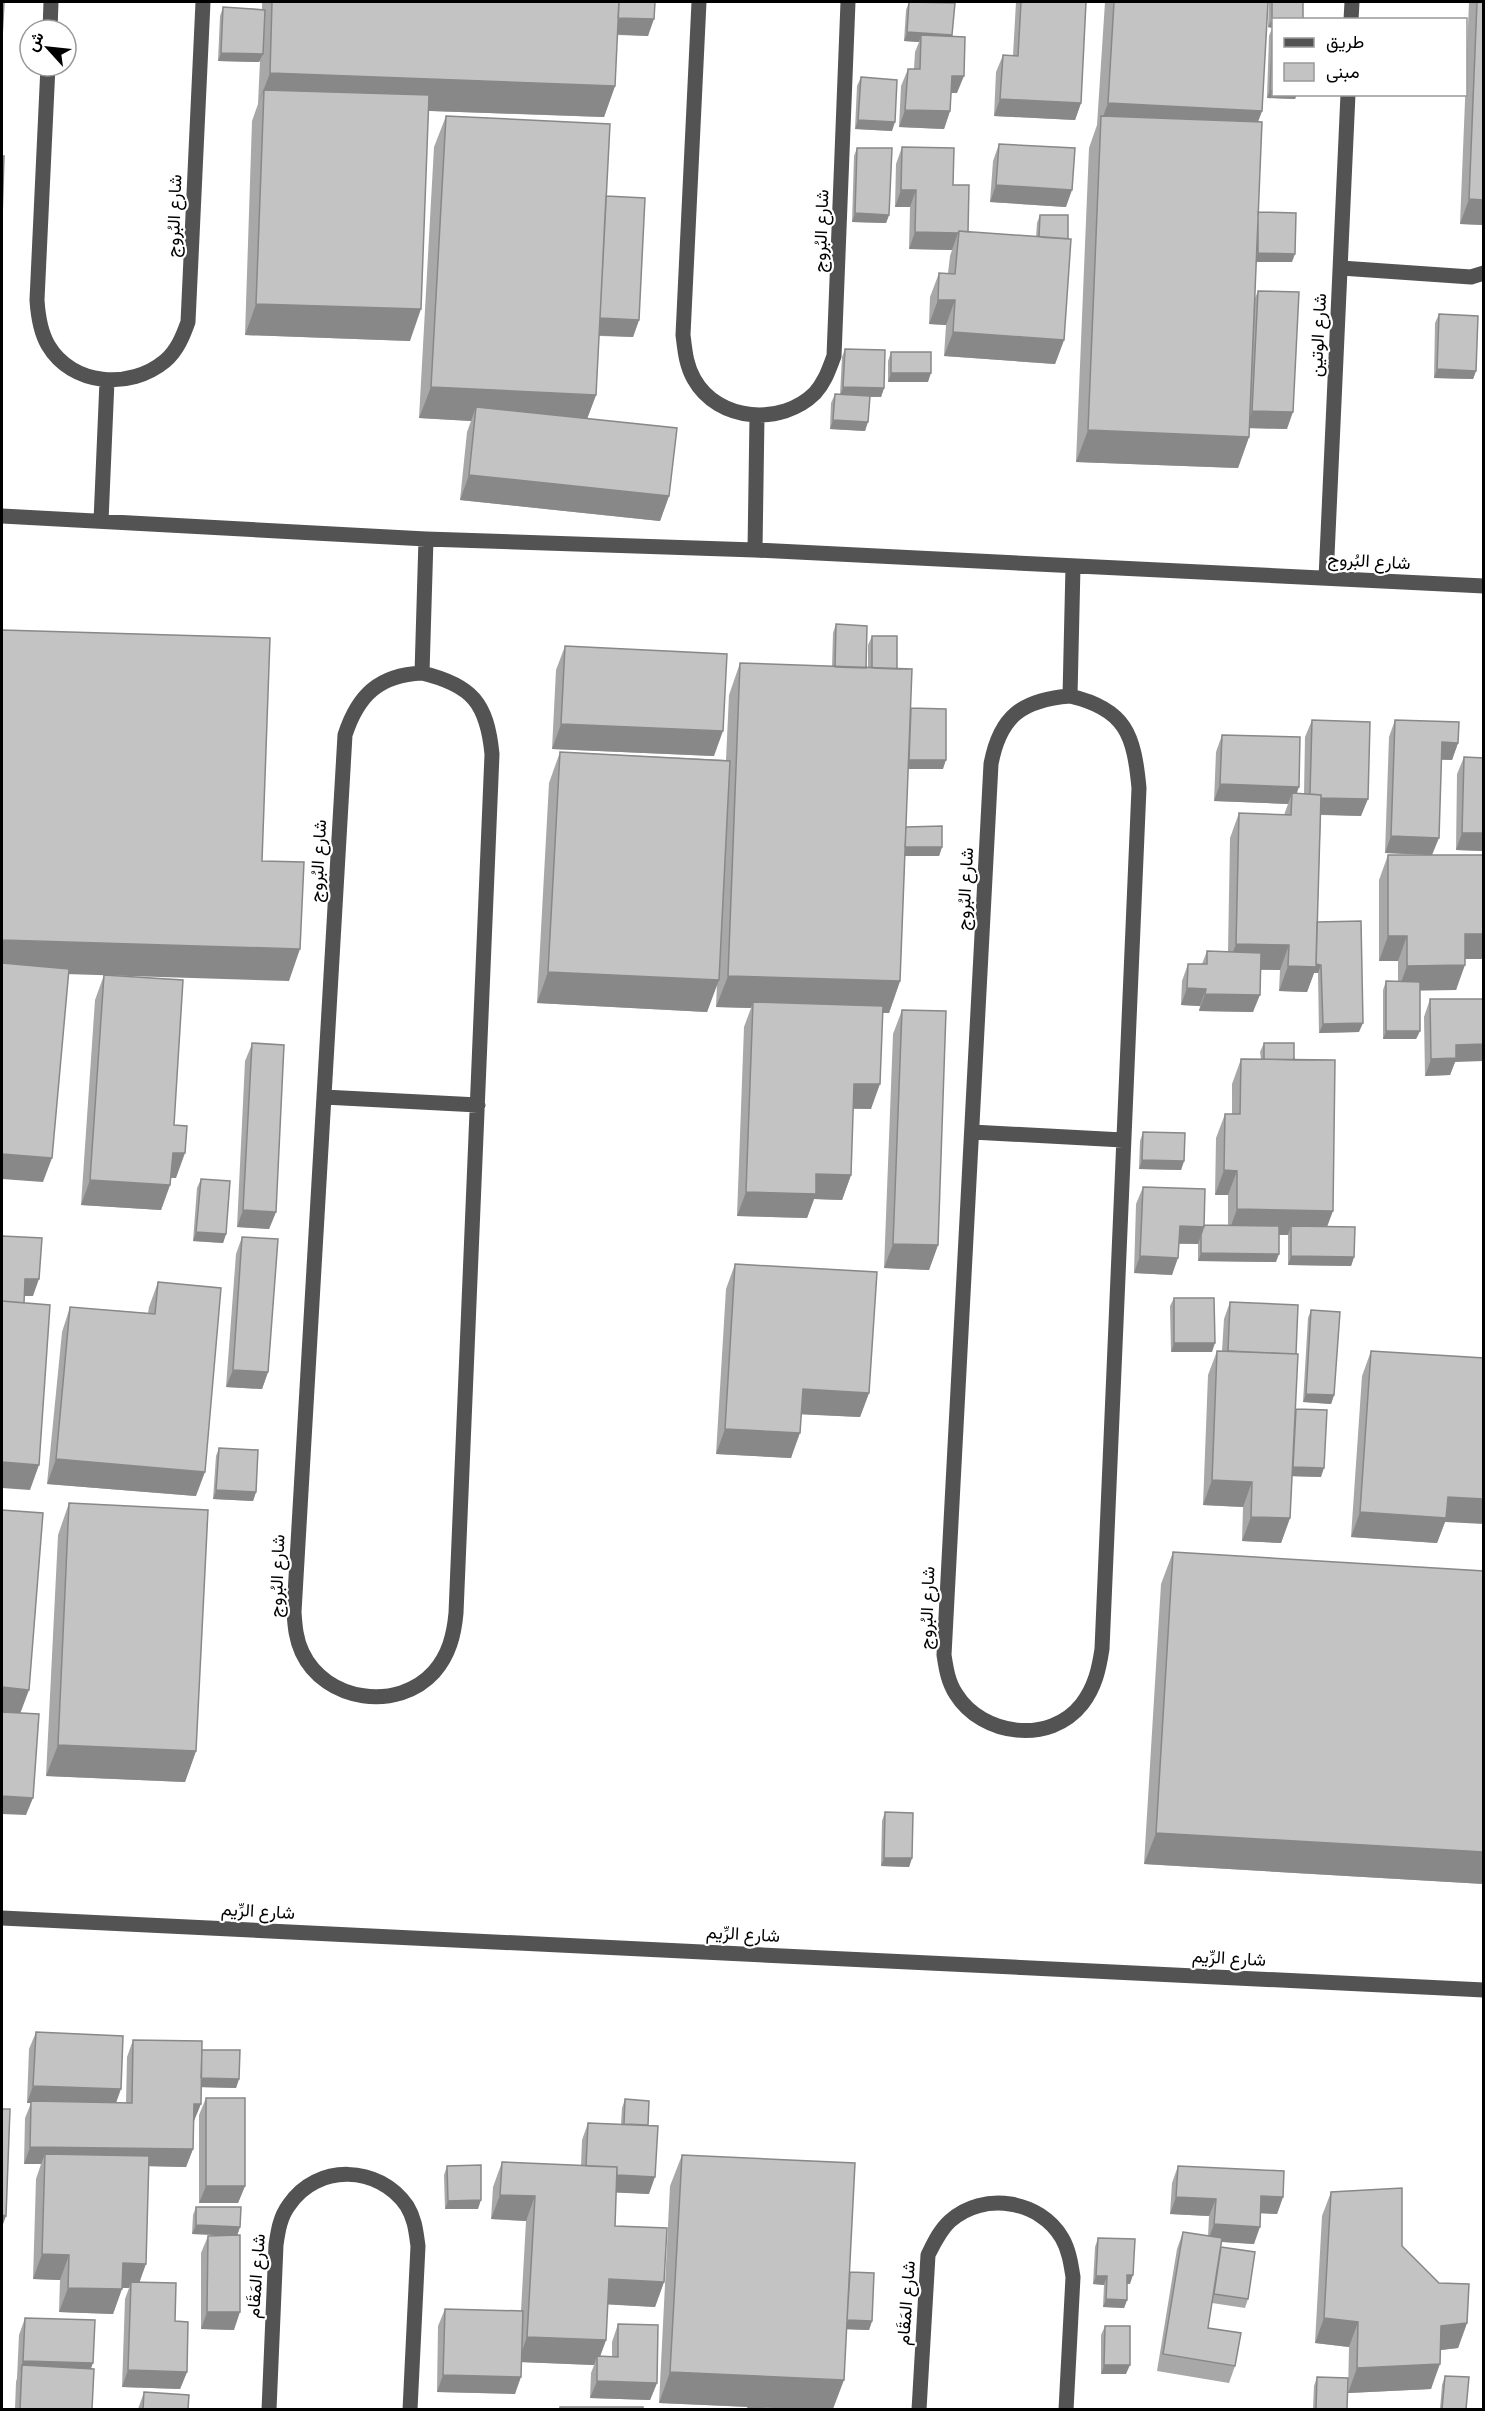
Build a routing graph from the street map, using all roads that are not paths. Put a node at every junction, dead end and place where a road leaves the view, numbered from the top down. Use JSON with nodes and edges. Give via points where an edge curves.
{"nodes":[{"id":1,"x":51,"y":2,"type":"edge"},
{"id":2,"x":203,"y":2,"type":"edge"},
{"id":3,"x":699,"y":2,"type":"edge"},
{"id":4,"x":848,"y":2,"type":"edge"},
{"id":5,"x":1352,"y":2,"type":"edge"},
{"id":6,"x":50,"y":18,"type":"edge"},
{"id":7,"x":1351,"y":18,"type":"edge"},
{"id":8,"x":47,"y":78,"type":"edge"},
{"id":9,"x":1348,"y":96,"type":"edge"},
{"id":10,"x":1341,"y":268,"type":"junction"},
{"id":11,"x":1484,"y":273,"type":"edge"},
{"id":12,"x":107,"y":381,"type":"junction"},
{"id":13,"x":757,"y":416,"type":"junction"},
{"id":14,"x":2,"y":516,"type":"edge"},
{"id":15,"x":101,"y":521,"type":"junction"},
{"id":16,"x":426,"y":539,"type":"junction"},
{"id":17,"x":754,"y":550,"type":"junction"},
{"id":18,"x":1073,"y":566,"type":"junction"},
{"id":19,"x":1326,"y":578,"type":"junction"},
{"id":20,"x":1484,"y":586,"type":"edge"},
{"id":21,"x":422,"y":674,"type":"junction"},
{"id":22,"x":1070,"y":696,"type":"junction"},
{"id":23,"x":324,"y":1097,"type":"junction"},
{"id":24,"x":478,"y":1106,"type":"junction"},
{"id":25,"x":972,"y":1132,"type":"junction"},
{"id":26,"x":1123,"y":1140,"type":"junction"},
{"id":27,"x":2,"y":1918,"type":"edge"},
{"id":28,"x":1484,"y":1990,"type":"edge"},
{"id":29,"x":269,"y":2409,"type":"edge"},
{"id":30,"x":410,"y":2409,"type":"edge"},
{"id":31,"x":919,"y":2409,"type":"edge"},
{"id":32,"x":1066,"y":2409,"type":"edge"}],
"edges":[{"from":1,"to":6,"type":"street"},
{"from":2,"to":12,"type":"street","name":"شارع البُروج","via":[[188,321],[167,360],[149,373]]},
{"from":3,"to":13,"type":"street","name":"شارع البُروج","via":[[683,335],[686,359],[695,381],[712,399],[733,411]]},
{"from":4,"to":13,"type":"street","name":"شارع البُروج","via":[[834,356],[815,393],[778,414]]},
{"from":5,"to":7,"type":"street"},
{"from":8,"to":12,"type":"street","name":"شارع البُروج","via":[[39,324],[48,345],[64,363],[84,375]]},
{"from":9,"to":10,"type":"street","name":"شارع الوتين"},
{"from":10,"to":11,"type":"street","via":[[1471,277]]},
{"from":10,"to":19,"type":"street","name":"شارع الوتين"},
{"from":12,"to":15,"type":"street"},
{"from":13,"to":17,"type":"street"},
{"from":14,"to":15,"type":"street","name":"شارع البُروج"},
{"from":15,"to":16,"type":"street","name":"شارع البُروج"},
{"from":16,"to":17,"type":"street","name":"شارع البُروج"},
{"from":16,"to":21,"type":"street"},
{"from":17,"to":18,"type":"street","name":"شارع البُروج"},
{"from":18,"to":19,"type":"street","name":"شارع البُروج"},
{"from":18,"to":22,"type":"street"},
{"from":19,"to":20,"type":"street","name":"شارع البُروج"},
{"from":21,"to":23,"type":"street","name":"شارع البُروج","via":[[405,674],[383,682],[365,695],[352,713],[345,735]]},
{"from":21,"to":24,"type":"street","name":"شارع البُروج","via":[[449,680],[466,691],[481,708],[489,729],[492,754]]},
{"from":22,"to":25,"type":"street","name":"شارع البُروج","via":[[1024,706],[1007,722],[995,742]]},
{"from":22,"to":26,"type":"street","name":"شارع البُروج","via":[[1094,702],[1115,716],[1129,736],[1136,760],[1139,788]]},
{"from":23,"to":24,"type":"street"},
{"from":23,"to":24,"type":"street","name":"شارع البُروج","via":[[294,1612],[303,1654],[316,1672],[333,1686],[374,1698],[416,1686],[434,1672],[454,1634]]},
{"from":25,"to":26,"type":"street"},
{"from":25,"to":26,"type":"street","name":"شارع البُروج","via":[[944,1654],[947,1675],[969,1709],[985,1722],[1025,1731],[1046,1727],[1081,1706],[1099,1669]]},
{"from":27,"to":28,"type":"street","name":"شارع الرِّيم"},
{"from":29,"to":30,"type":"street","name":"شارع المَقَام","via":[[279,2224],[301,2190],[339,2174],[358,2174],[378,2180],[394,2192],[408,2207],[416,2226]]},
{"from":31,"to":32,"type":"street","name":"شارع المَقَام","via":[[928,2255],[937,2236],[968,2209],[1010,2203],[1030,2209],[1048,2221],[1062,2237],[1070,2257],[1073,2277]]}]}
